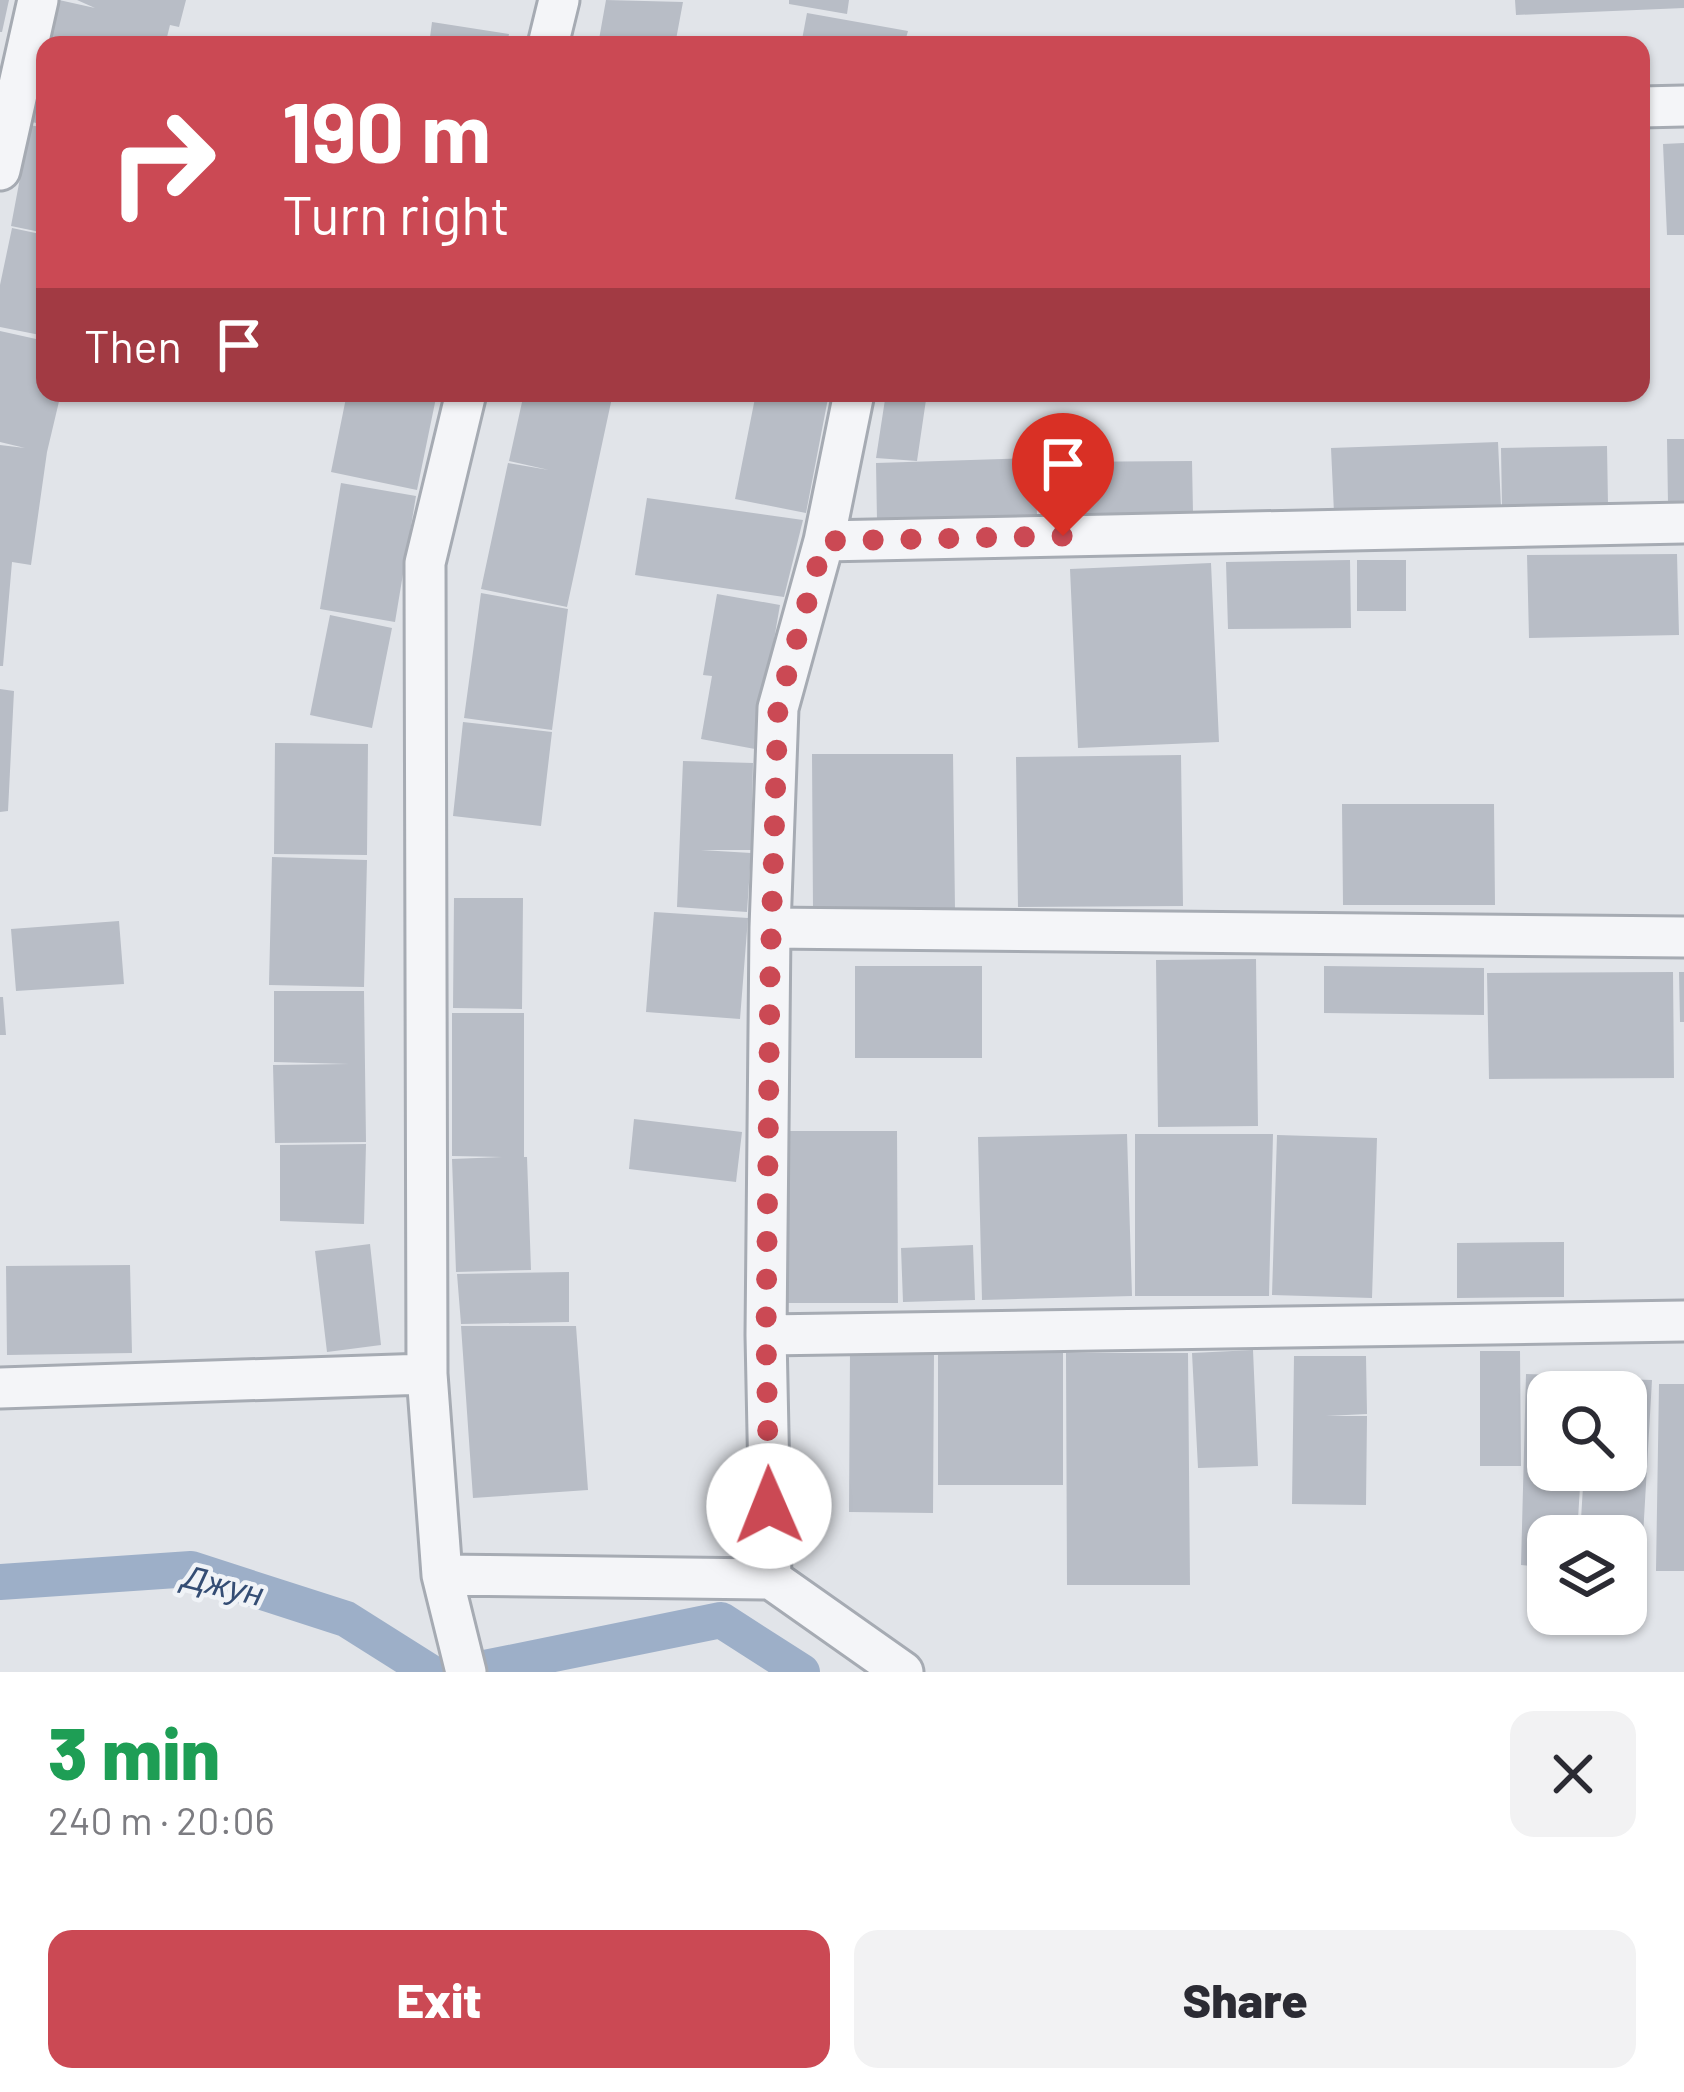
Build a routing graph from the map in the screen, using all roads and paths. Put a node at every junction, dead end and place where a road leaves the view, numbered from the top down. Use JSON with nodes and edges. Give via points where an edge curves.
{"nodes":[{"id":1,"x":38,"y":0,"type":"edge"},
{"id":2,"x":559,"y":0,"type":"edge"},
{"id":3,"x":550,"y":36,"type":"edge"},
{"id":4,"x":1684,"y":106,"type":"edge"},
{"id":5,"x":1650,"y":107,"type":"edge"},
{"id":6,"x":0,"y":170,"type":"edge"},
{"id":7,"x":464,"y":402,"type":"edge"},
{"id":8,"x":852,"y":402,"type":"edge"},
{"id":9,"x":1684,"y":524,"type":"edge"},
{"id":10,"x":824,"y":541,"type":"junction"},
{"id":11,"x":770,"y":928,"type":"junction"},
{"id":12,"x":1684,"y":937,"type":"edge"},
{"id":13,"x":1684,"y":1321,"type":"edge"},
{"id":14,"x":766,"y":1334,"type":"junction"},
{"id":15,"x":427,"y":1374,"type":"junction"},
{"id":16,"x":0,"y":1388,"type":"edge"},
{"id":17,"x":442,"y":1575,"type":"junction"},
{"id":18,"x":771,"y":1580,"type":"junction"},
{"id":19,"x":466,"y":1672,"type":"edge"},
{"id":20,"x":903,"y":1672,"type":"edge"}],
"edges":[{"from":1,"to":6,"type":"street"},
{"from":2,"to":3,"type":"street"},
{"from":4,"to":5,"type":"street"},
{"from":7,"to":15,"type":"street","via":[[425,563]]},
{"from":8,"to":10,"type":"street"},
{"from":9,"to":10,"type":"street"},
{"from":10,"to":11,"type":"street","via":[[778,707]]},
{"from":11,"to":12,"type":"street"},
{"from":11,"to":14,"type":"street"},
{"from":13,"to":14,"type":"street"},
{"from":14,"to":18,"type":"street"},
{"from":15,"to":16,"type":"street"},
{"from":15,"to":17,"type":"street"},
{"from":17,"to":18,"type":"street"},
{"from":17,"to":19,"type":"street"},
{"from":18,"to":20,"type":"street"}]}
